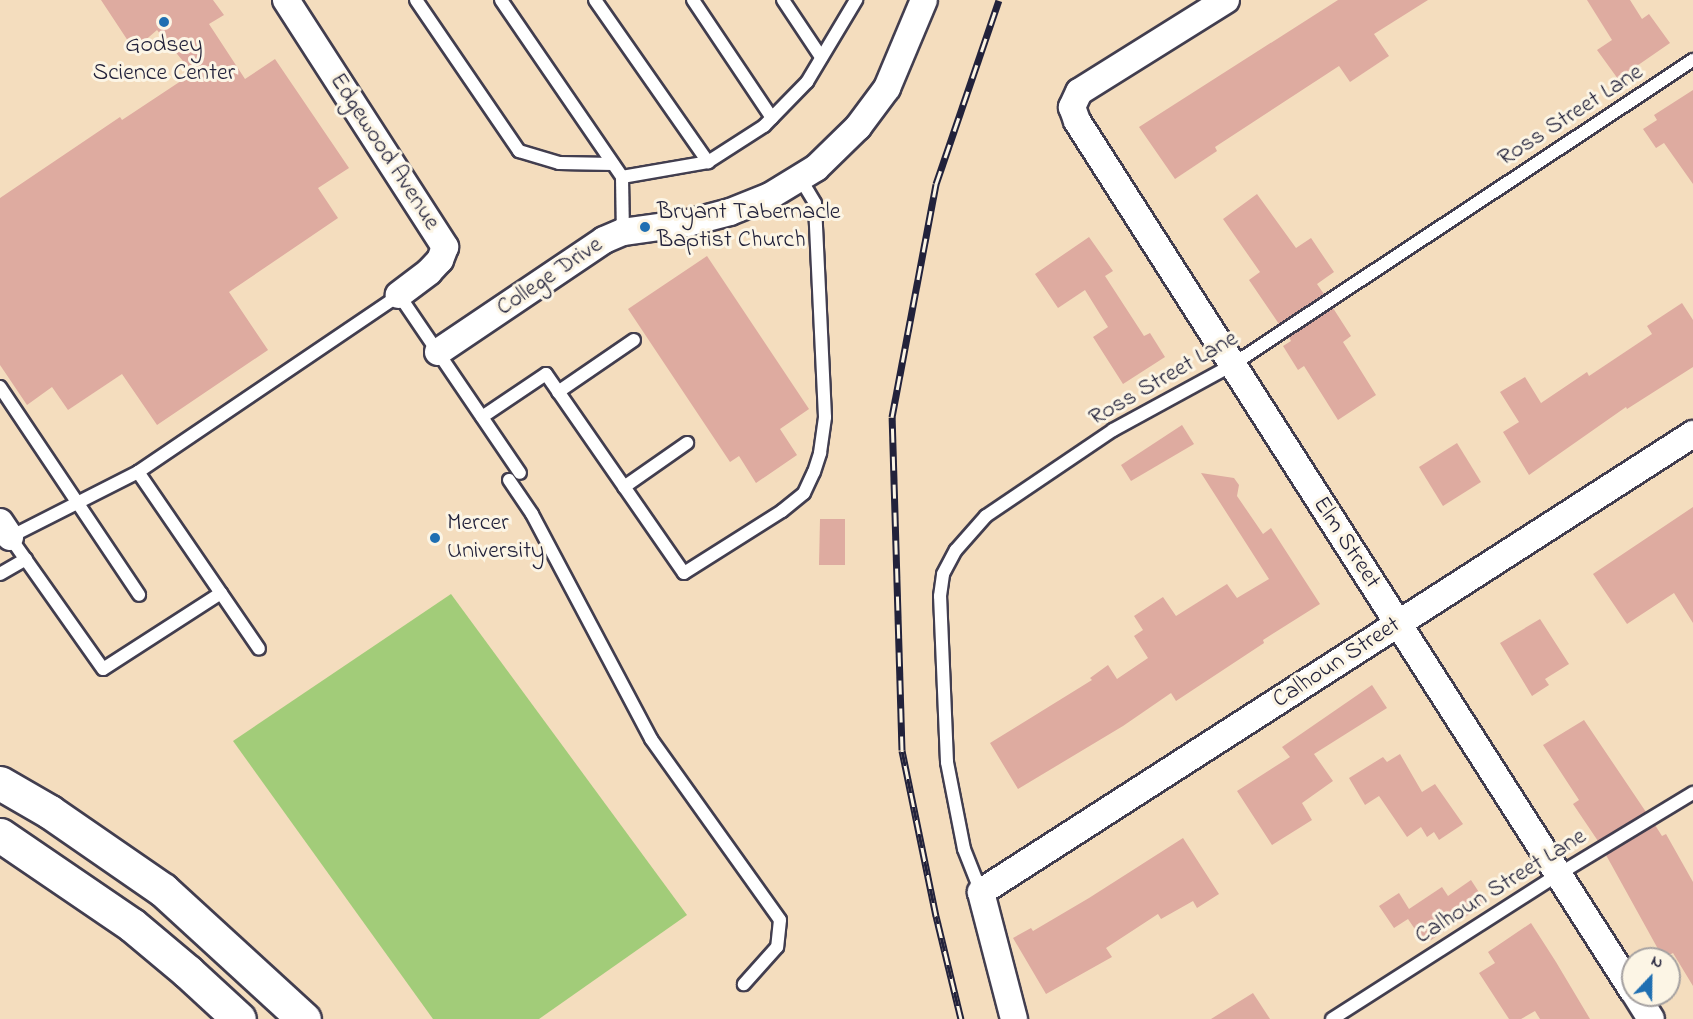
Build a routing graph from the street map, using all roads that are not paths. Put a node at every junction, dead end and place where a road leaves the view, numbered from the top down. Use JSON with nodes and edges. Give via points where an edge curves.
{"nodes":[{"id":1,"x":286,"y":0,"type":"edge"},
{"id":2,"x":416,"y":0,"type":"edge"},
{"id":3,"x":501,"y":0,"type":"edge"},
{"id":4,"x":595,"y":0,"type":"edge"},
{"id":5,"x":693,"y":0,"type":"edge"},
{"id":6,"x":783,"y":0,"type":"edge"},
{"id":7,"x":856,"y":0,"type":"edge"},
{"id":8,"x":924,"y":0,"type":"edge"},
{"id":9,"x":1226,"y":0,"type":"edge"},
{"id":10,"x":821,"y":57,"type":"junction"},
{"id":11,"x":1693,"y":60,"type":"edge"},
{"id":12,"x":772,"y":118,"type":"junction"},
{"id":13,"x":708,"y":162,"type":"junction"},
{"id":14,"x":613,"y":164,"type":"junction"},
{"id":15,"x":622,"y":177,"type":"junction"},
{"id":16,"x":800,"y":178,"type":"junction"},
{"id":17,"x":622,"y":232,"type":"junction"},
{"id":18,"x":399,"y":295,"type":"junction"},
{"id":19,"x":634,"y":340,"type":"dead end"},
{"id":20,"x":438,"y":352,"type":"junction"},
{"id":21,"x":1232,"y":365,"type":"junction"},
{"id":22,"x":0,"y":387,"type":"edge"},
{"id":23,"x":558,"y":392,"type":"junction"},
{"id":24,"x":482,"y":417,"type":"junction"},
{"id":25,"x":1693,"y":434,"type":"edge"},
{"id":26,"x":687,"y":443,"type":"dead end"},
{"id":27,"x":138,"y":472,"type":"junction"},
{"id":28,"x":520,"y":473,"type":"dead end"},
{"id":29,"x":509,"y":480,"type":"dead end"},
{"id":30,"x":624,"y":487,"type":"junction"},
{"id":31,"x":79,"y":502,"type":"junction"},
{"id":32,"x":5,"y":529,"type":"edge"},
{"id":33,"x":26,"y":559,"type":"junction"},
{"id":34,"x":0,"y":574,"type":"edge"},
{"id":35,"x":220,"y":593,"type":"junction"},
{"id":36,"x":139,"y":595,"type":"dead end"},
{"id":37,"x":1398,"y":624,"type":"junction"},
{"id":38,"x":259,"y":649,"type":"dead end"},
{"id":39,"x":0,"y":783,"type":"edge"},
{"id":40,"x":1693,"y":793,"type":"edge"},
{"id":41,"x":0,"y":835,"type":"edge"},
{"id":42,"x":1559,"y":874,"type":"junction"},
{"id":43,"x":981,"y":892,"type":"junction"},
{"id":44,"x":1621,"y":972,"type":"edge"},
{"id":45,"x":744,"y":984,"type":"dead end"},
{"id":46,"x":239,"y":1019,"type":"edge"},
{"id":47,"x":304,"y":1019,"type":"edge"},
{"id":48,"x":1014,"y":1019,"type":"edge"},
{"id":49,"x":1332,"y":1019,"type":"edge"}],
"edges":[{"from":1,"to":18,"type":"street","name":"Edgewood Avenue","via":[[445,247],[429,272]]},
{"from":2,"to":14,"type":"lane","via":[[519,152],[559,163]]},
{"from":3,"to":14,"type":"lane"},
{"from":4,"to":13,"type":"lane"},
{"from":5,"to":12,"type":"lane"},
{"from":6,"to":10,"type":"lane"},
{"from":7,"to":10,"type":"lane"},
{"from":8,"to":16,"type":"street","name":"College Drive","via":[[887,88],[858,127],[816,168]]},
{"from":9,"to":21,"type":"street","name":"Elm Street","via":[[1079,92],[1072,107],[1077,122]]},
{"from":10,"to":12,"type":"lane","via":[[807,81]]},
{"from":11,"to":21,"type":"lane","name":"Ross Street Lane"},
{"from":12,"to":13,"type":"lane"},
{"from":13,"to":15,"type":"lane"},
{"from":14,"to":15,"type":"lane"},
{"from":15,"to":17,"type":"lane"},
{"from":16,"to":17,"type":"street","name":"College Drive","via":[[730,213]]},
{"from":16,"to":30,"type":"lane","via":[[815,203],[825,417],[820,453],[804,493],[684,573]]},
{"from":17,"to":20,"type":"street","name":"College Drive","via":[[604,240]]},
{"from":18,"to":20,"type":"lane"},
{"from":18,"to":27,"type":"lane"},
{"from":19,"to":23,"type":"lane"},
{"from":20,"to":24,"type":"lane"},
{"from":21,"to":37,"type":"street","name":"Elm Street"},
{"from":21,"to":43,"type":"lane","name":"Ross Street Lane","via":[[1113,430],[986,516],[956,550],[943,574],[940,596],[946,762],[964,849]]},
{"from":22,"to":31,"type":"lane"},
{"from":23,"to":24,"type":"lane","via":[[546,374]]},
{"from":23,"to":30,"type":"lane"},
{"from":24,"to":28,"type":"lane"},
{"from":25,"to":37,"type":"street","name":"Calhoun Street"},
{"from":26,"to":30,"type":"lane"},
{"from":27,"to":31,"type":"lane"},
{"from":27,"to":35,"type":"lane"},
{"from":29,"to":45,"type":"lane","via":[[532,514],[651,739],[780,920],[777,947]]},
{"from":31,"to":32,"type":"lane"},
{"from":31,"to":36,"type":"lane"},
{"from":32,"to":33,"type":"lane"},
{"from":33,"to":34,"type":"lane"},
{"from":33,"to":35,"type":"lane","via":[[103,669]]},
{"from":35,"to":38,"type":"lane"},
{"from":37,"to":42,"type":"street","name":"Elm Street"},
{"from":37,"to":43,"type":"street","name":"Calhoun Street"},
{"from":39,"to":47,"type":"street","via":[[50,812],[163,890]]},
{"from":40,"to":42,"type":"lane","name":"Calhoun Street Lane"},
{"from":41,"to":46,"type":"street","via":[[132,925]]},
{"from":42,"to":44,"type":"street","name":"Elm Street"},
{"from":42,"to":49,"type":"lane","name":"Calhoun Street Lane"},
{"from":43,"to":48,"type":"street"}]}
